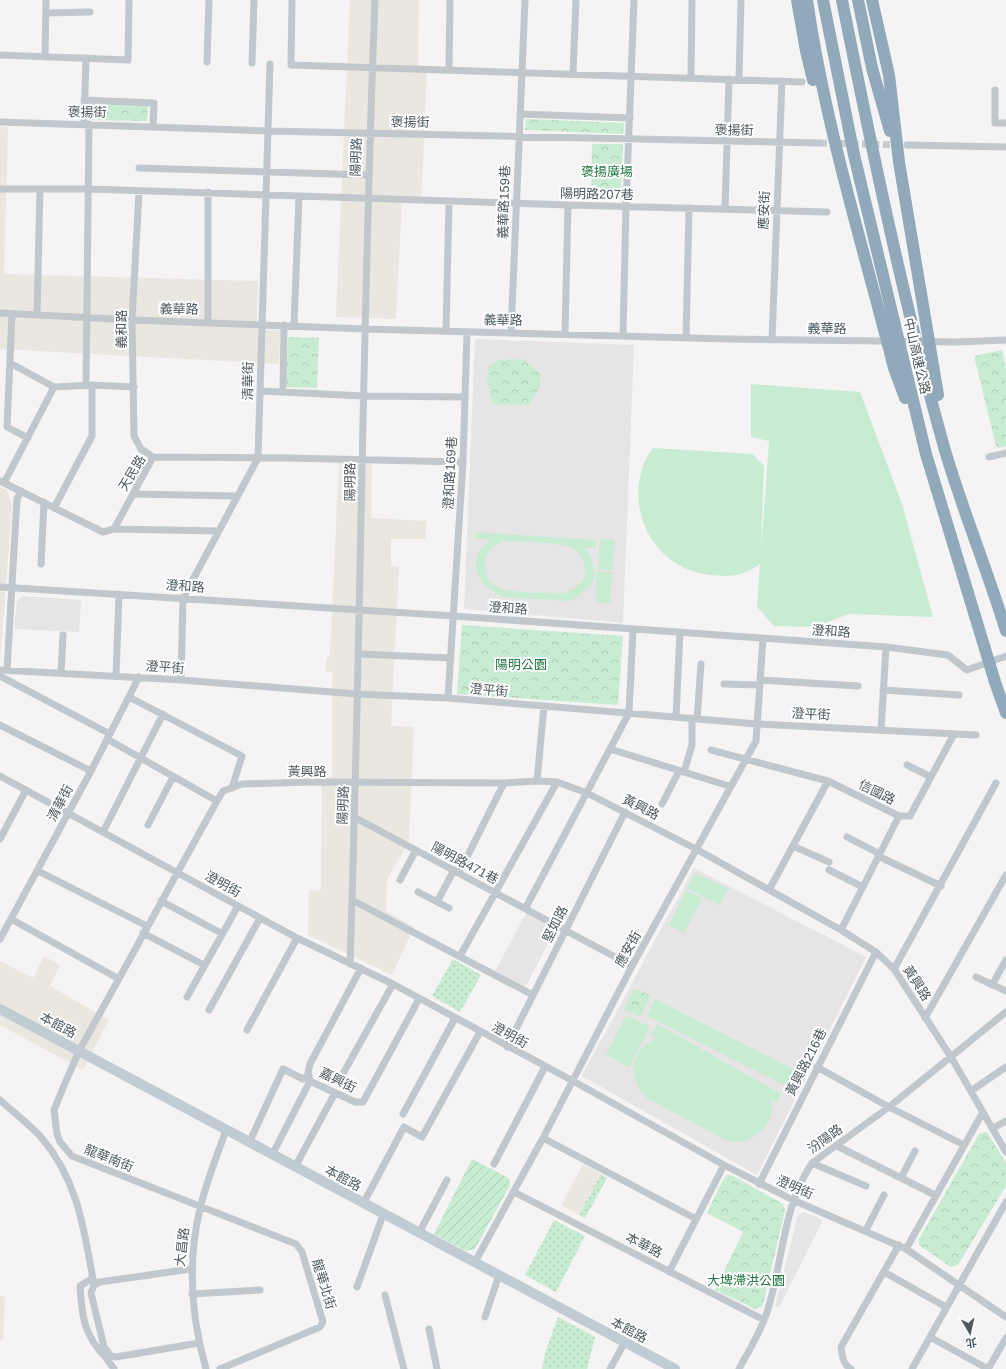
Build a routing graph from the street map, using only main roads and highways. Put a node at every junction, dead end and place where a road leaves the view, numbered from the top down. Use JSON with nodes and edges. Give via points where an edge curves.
{"nodes":[{"id":1,"x":797,"y":0,"type":"edge"},
{"id":2,"x":807,"y":0,"type":"edge"},
{"id":3,"x":823,"y":0,"type":"edge"},
{"id":4,"x":842,"y":0,"type":"edge"},
{"id":5,"x":858,"y":0,"type":"edge"},
{"id":6,"x":872,"y":0,"type":"edge"},
{"id":7,"x":834,"y":139,"type":"junction"},
{"id":8,"x":899,"y":162,"type":"junction"},
{"id":9,"x":900,"y":369,"type":"junction"},
{"id":10,"x":930,"y":372,"type":"junction"},
{"id":11,"x":1006,"y":631,"type":"edge"},
{"id":12,"x":1006,"y":713,"type":"edge"}],
"edges":[{"from":1,"to":7,"type":"highway","via":[[806,51],[820,106]]},
{"from":2,"to":7,"type":"highway","via":[[814,50]]},
{"from":3,"to":9,"type":"highway","name":"中山高速公路","via":[[854,155],[895,325]]},
{"from":4,"to":10,"type":"highway","name":"中山高速公路","via":[[912,323]]},
{"from":5,"to":8,"type":"highway","via":[[872,68]]},
{"from":6,"to":8,"type":"highway","via":[[888,75]]},
{"from":7,"to":9,"type":"highway","via":[[882,320]]},
{"from":8,"to":10,"type":"highway","via":[[926,323]]},
{"from":9,"to":12,"type":"highway"},
{"from":10,"to":11,"type":"highway","via":[[945,449]]}]}
